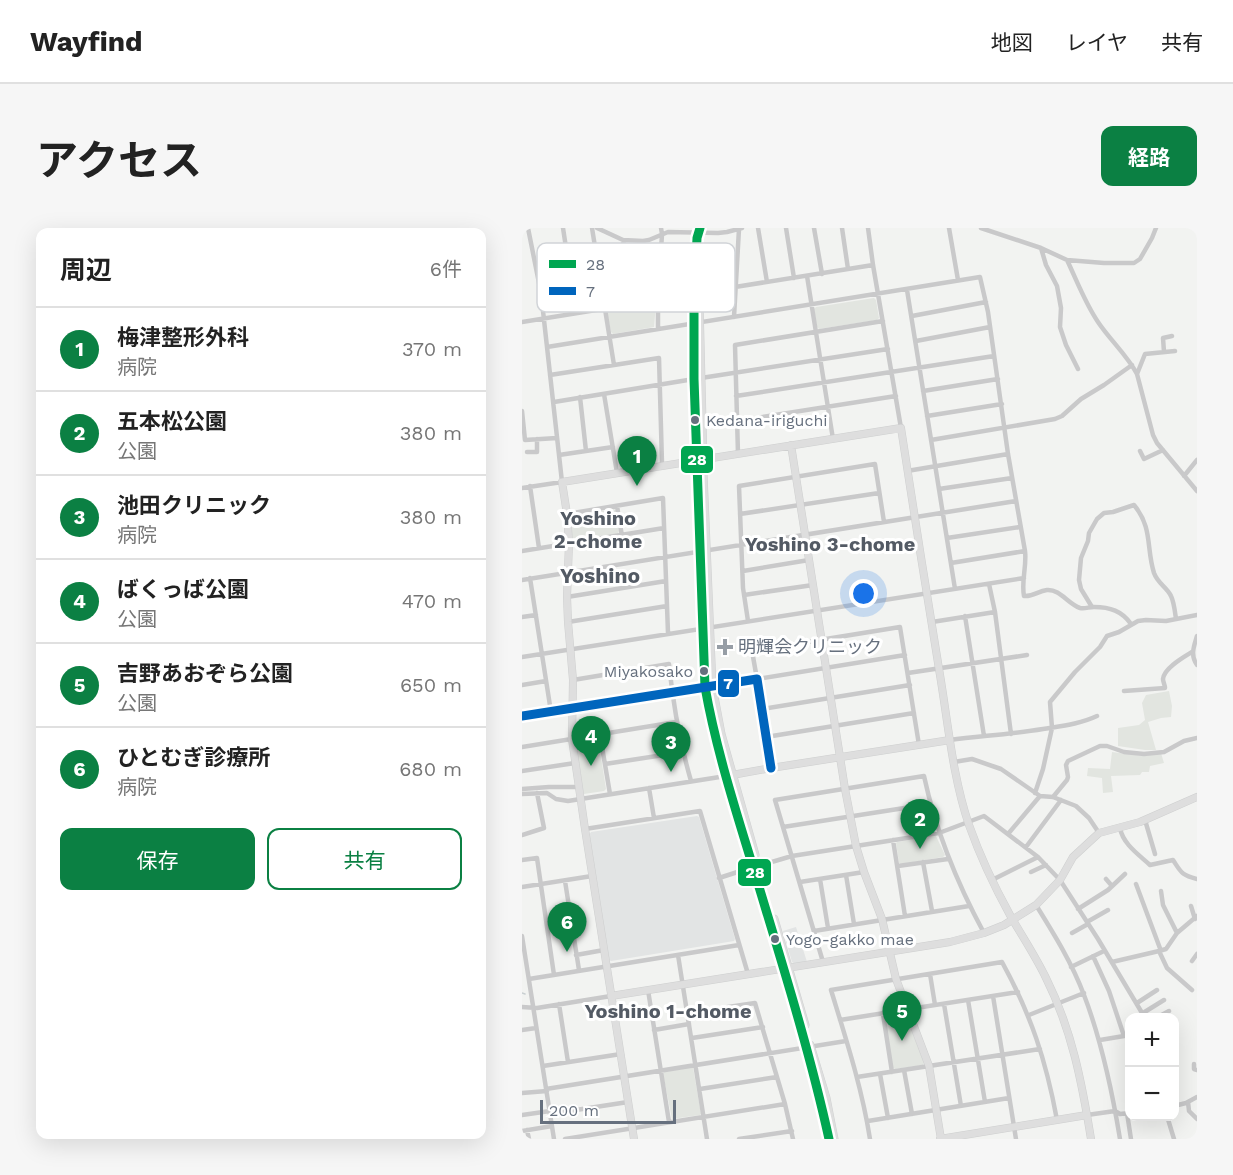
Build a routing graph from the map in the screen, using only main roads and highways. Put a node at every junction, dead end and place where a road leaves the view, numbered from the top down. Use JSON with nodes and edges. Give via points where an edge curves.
{"nodes":[{"id":1,"x":697,"y":312,"type":"edge"},
{"id":2,"x":808,"y":1046,"type":"junction"},
{"id":3,"x":829,"y":1139,"type":"edge"},
{"id":4,"x":834,"y":1139,"type":"edge"}],
"edges":[{"from":1,"to":2,"type":"main road","via":[[709,687],[729,776]]},
{"from":2,"to":3,"type":"main road"},
{"from":2,"to":4,"type":"main road","via":[[826,1098]]}]}
